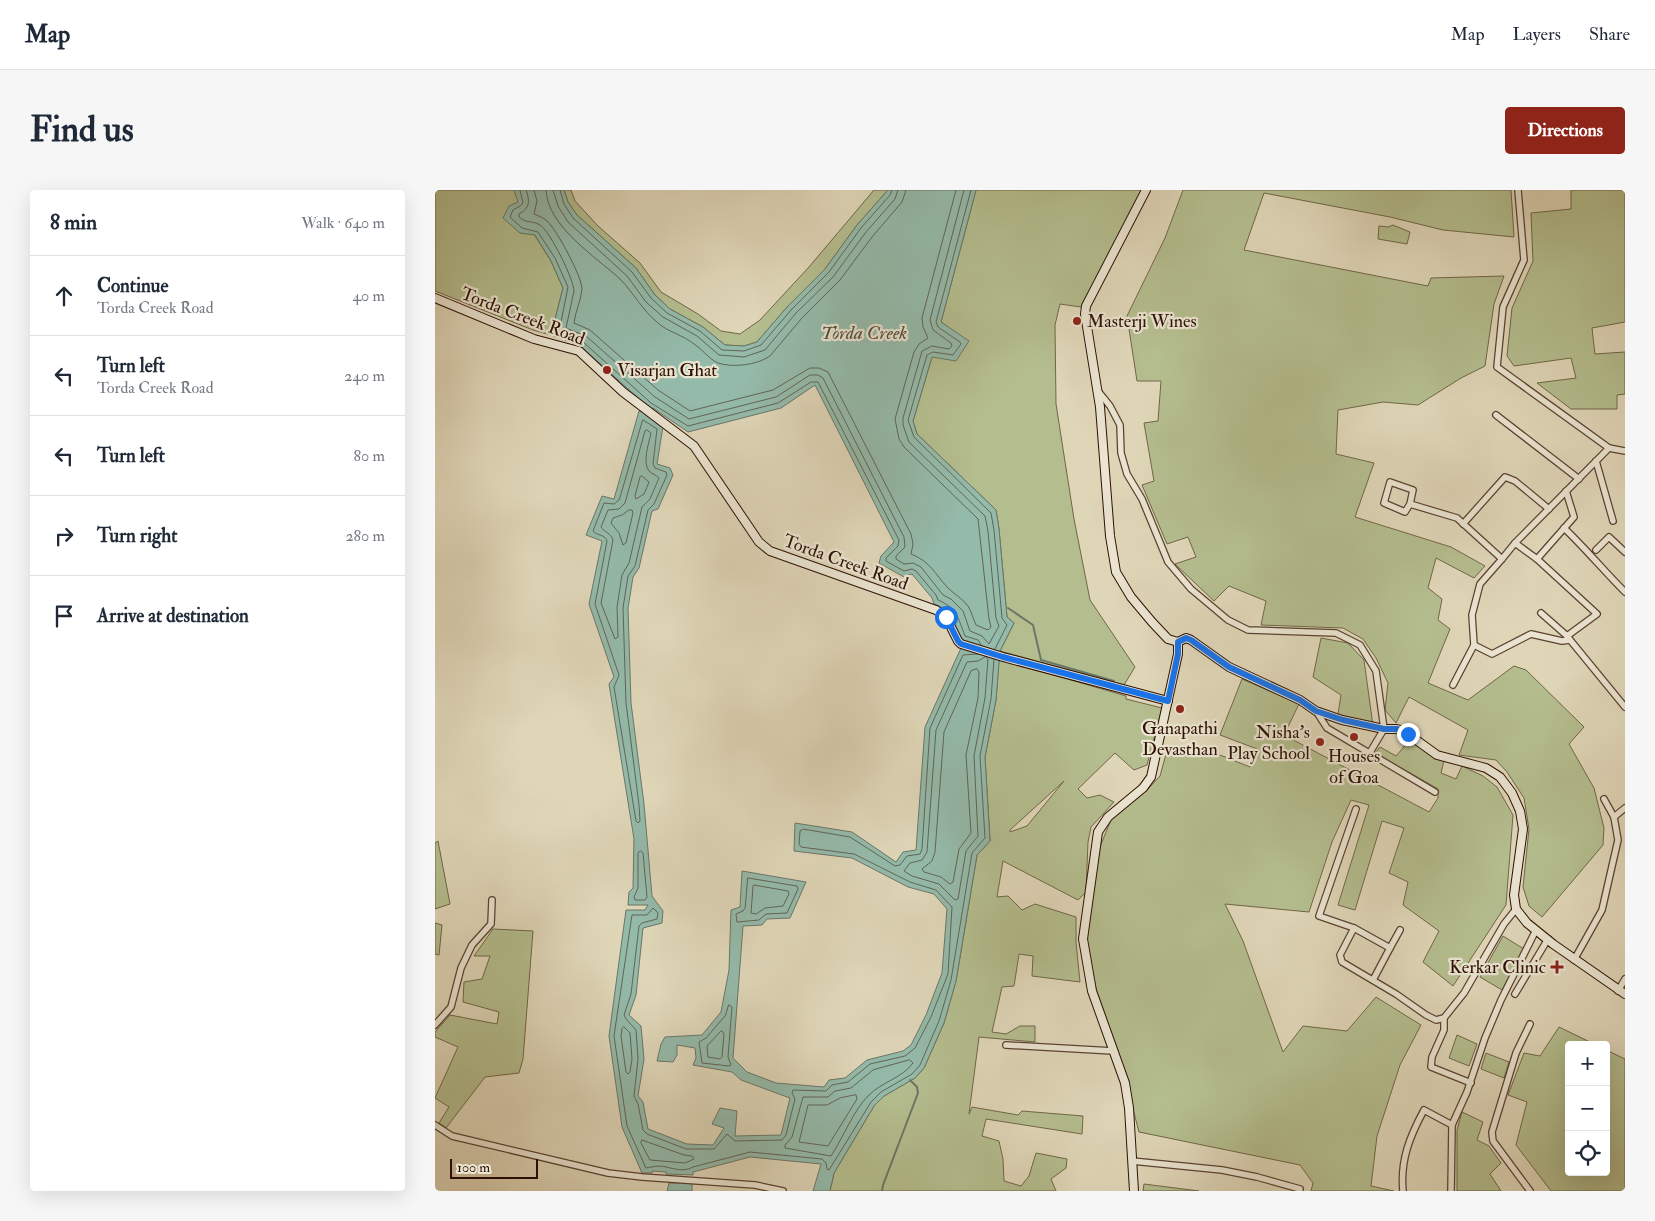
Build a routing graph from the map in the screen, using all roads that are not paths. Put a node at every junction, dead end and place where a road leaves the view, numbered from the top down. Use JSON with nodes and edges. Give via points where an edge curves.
{"nodes":[{"id":1,"x":1145,"y":190,"type":"edge"},
{"id":2,"x":1518,"y":190,"type":"edge"},
{"id":3,"x":435,"y":298,"type":"edge"},
{"id":4,"x":1098,"y":390,"type":"junction"},
{"id":5,"x":1497,"y":415,"type":"dead end"},
{"id":6,"x":1609,"y":448,"type":"junction"},
{"id":7,"x":1625,"y":451,"type":"edge"},
{"id":8,"x":1596,"y":461,"type":"junction"},
{"id":9,"x":1579,"y":479,"type":"junction"},
{"id":10,"x":1566,"y":491,"type":"junction"},
{"id":11,"x":1410,"y":504,"type":"junction"},
{"id":12,"x":1549,"y":509,"type":"junction"},
{"id":13,"x":1613,"y":521,"type":"dead end"},
{"id":14,"x":1463,"y":524,"type":"junction"},
{"id":15,"x":1564,"y":528,"type":"junction"},
{"id":16,"x":1515,"y":543,"type":"junction"},
{"id":17,"x":1596,"y":550,"type":"dead end"},
{"id":18,"x":1625,"y":552,"type":"edge"},
{"id":19,"x":1501,"y":559,"type":"junction"},
{"id":20,"x":1537,"y":559,"type":"junction"},
{"id":21,"x":1625,"y":592,"type":"edge"},
{"id":22,"x":1541,"y":613,"type":"dead end"},
{"id":23,"x":1569,"y":638,"type":"junction"},
{"id":24,"x":1178,"y":642,"type":"junction"},
{"id":25,"x":1473,"y":645,"type":"junction"},
{"id":26,"x":1453,"y":685,"type":"dead end"},
{"id":27,"x":1168,"y":701,"type":"junction"},
{"id":28,"x":1625,"y":707,"type":"edge"},
{"id":29,"x":1316,"y":711,"type":"junction"},
{"id":30,"x":1384,"y":729,"type":"junction"},
{"id":31,"x":1369,"y":754,"type":"junction"},
{"id":32,"x":1435,"y":792,"type":"dead end"},
{"id":33,"x":1604,"y":799,"type":"dead end"},
{"id":34,"x":1625,"y":808,"type":"edge"},
{"id":35,"x":1356,"y":809,"type":"dead end"},
{"id":36,"x":1613,"y":817,"type":"junction"},
{"id":37,"x":492,"y":900,"type":"dead end"},
{"id":38,"x":1516,"y":908,"type":"junction"},
{"id":39,"x":1355,"y":928,"type":"junction"},
{"id":40,"x":1400,"y":930,"type":"dead end"},
{"id":41,"x":1536,"y":930,"type":"junction"},
{"id":42,"x":1548,"y":939,"type":"junction"},
{"id":43,"x":1390,"y":948,"type":"junction"},
{"id":44,"x":1574,"y":960,"type":"junction"},
{"id":45,"x":1373,"y":980,"type":"junction"},
{"id":46,"x":1625,"y":980,"type":"edge"},
{"id":47,"x":1621,"y":993,"type":"edge"},
{"id":48,"x":1515,"y":994,"type":"dead end"},
{"id":49,"x":1444,"y":1018,"type":"junction"},
{"id":50,"x":1530,"y":1024,"type":"dead end"},
{"id":51,"x":435,"y":1025,"type":"edge"},
{"id":52,"x":1006,"y":1045,"type":"dead end"},
{"id":53,"x":1113,"y":1051,"type":"junction"},
{"id":54,"x":1471,"y":1083,"type":"junction"},
{"id":55,"x":435,"y":1125,"type":"edge"},
{"id":56,"x":1452,"y":1125,"type":"junction"},
{"id":57,"x":1132,"y":1161,"type":"junction"},
{"id":58,"x":1299,"y":1189,"type":"dead end"},
{"id":59,"x":783,"y":1191,"type":"edge"},
{"id":60,"x":1134,"y":1191,"type":"edge"},
{"id":61,"x":1403,"y":1191,"type":"edge"},
{"id":62,"x":1451,"y":1191,"type":"edge"},
{"id":63,"x":1530,"y":1191,"type":"edge"}],
"edges":[{"from":1,"to":4,"type":"street","via":[[1086,306]]},
{"from":2,"to":6,"type":"street","via":[[1524,260],[1503,307],[1497,367]]},
{"from":3,"to":27,"type":"street","name":"Torda Creek Road","via":[[534,339],[579,351],[623,392],[694,446],[764,548],[936,610],[946,617],[961,644]]},
{"from":4,"to":24,"type":"street","via":[[1116,572],[1152,622],[1168,639]]},
{"from":4,"to":30,"type":"street","via":[[1120,425],[1121,453],[1127,474],[1142,499],[1168,562],[1191,589],[1229,620],[1248,630],[1336,633],[1360,645],[1376,671]]},
{"from":5,"to":9,"type":"street"},
{"from":6,"to":7,"type":"street"},
{"from":6,"to":8,"type":"street"},
{"from":8,"to":9,"type":"street"},
{"from":8,"to":13,"type":"street"},
{"from":9,"to":10,"type":"street"},
{"from":10,"to":12,"type":"street"},
{"from":10,"to":15,"type":"street","via":[[1574,516]]},
{"from":11,"to":11,"type":"street","via":[[1405,512],[1384,503],[1390,482],[1413,490]]},
{"from":11,"to":14,"type":"street","via":[[1457,518]]},
{"from":12,"to":14,"type":"street","via":[[1515,481],[1505,477]]},
{"from":12,"to":16,"type":"street"},
{"from":14,"to":19,"type":"street"},
{"from":15,"to":20,"type":"street"},
{"from":15,"to":21,"type":"street"},
{"from":16,"to":19,"type":"street"},
{"from":16,"to":20,"type":"street"},
{"from":17,"to":18,"type":"street","via":[[1609,537]]},
{"from":19,"to":25,"type":"street","via":[[1480,584],[1472,615]]},
{"from":20,"to":23,"type":"street","via":[[1597,614]]},
{"from":22,"to":23,"type":"street"},
{"from":23,"to":25,"type":"street","via":[[1562,641],[1531,634],[1492,654]]},
{"from":23,"to":28,"type":"street"},
{"from":24,"to":27,"type":"street"},
{"from":24,"to":29,"type":"street","via":[[1186,638],[1191,640],[1229,667],[1300,700]]},
{"from":25,"to":26,"type":"street"},
{"from":27,"to":53,"type":"street","via":[[1151,777],[1143,788],[1108,817],[1098,832],[1095,850],[1083,939],[1092,991]]},
{"from":29,"to":30,"type":"street"},
{"from":29,"to":31,"type":"street","via":[[1327,728]]},
{"from":30,"to":31,"type":"street"},
{"from":30,"to":38,"type":"street","via":[[1397,729],[1408,734],[1437,755],[1486,768],[1500,777],[1512,793],[1520,811],[1523,830],[1514,895]]},
{"from":31,"to":32,"type":"street"},
{"from":33,"to":36,"type":"street"},
{"from":34,"to":36,"type":"street"},
{"from":35,"to":39,"type":"street","via":[[1319,916]]},
{"from":36,"to":44,"type":"street","via":[[1618,840],[1602,910]]},
{"from":37,"to":51,"type":"street","via":[[491,924],[471,945],[451,1007]]},
{"from":38,"to":41,"type":"street"},
{"from":38,"to":49,"type":"street"},
{"from":39,"to":43,"type":"street"},
{"from":39,"to":45,"type":"street","via":[[1341,955],[1341,962]]},
{"from":40,"to":43,"type":"street"},
{"from":41,"to":42,"type":"street"},
{"from":41,"to":54,"type":"street","via":[[1501,1000]]},
{"from":42,"to":44,"type":"street"},
{"from":42,"to":48,"type":"street"},
{"from":43,"to":45,"type":"street"},
{"from":44,"to":47,"type":"street"},
{"from":45,"to":49,"type":"street","via":[[1426,1015],[1436,1020]]},
{"from":46,"to":47,"type":"street"},
{"from":49,"to":54,"type":"street","via":[[1444,1030],[1431,1067]]},
{"from":50,"to":63,"type":"street","via":[[1516,1053],[1492,1132],[1493,1141]]},
{"from":52,"to":53,"type":"street"},
{"from":53,"to":57,"type":"street","via":[[1125,1083]]},
{"from":54,"to":56,"type":"street"},
{"from":55,"to":59,"type":"street","via":[[452,1136],[608,1173],[755,1185]]},
{"from":56,"to":61,"type":"street","via":[[1424,1110],[1410,1136],[1402,1171]]},
{"from":56,"to":62,"type":"street"},
{"from":57,"to":58,"type":"street","via":[[1222,1170]]},
{"from":57,"to":60,"type":"street"}]}
